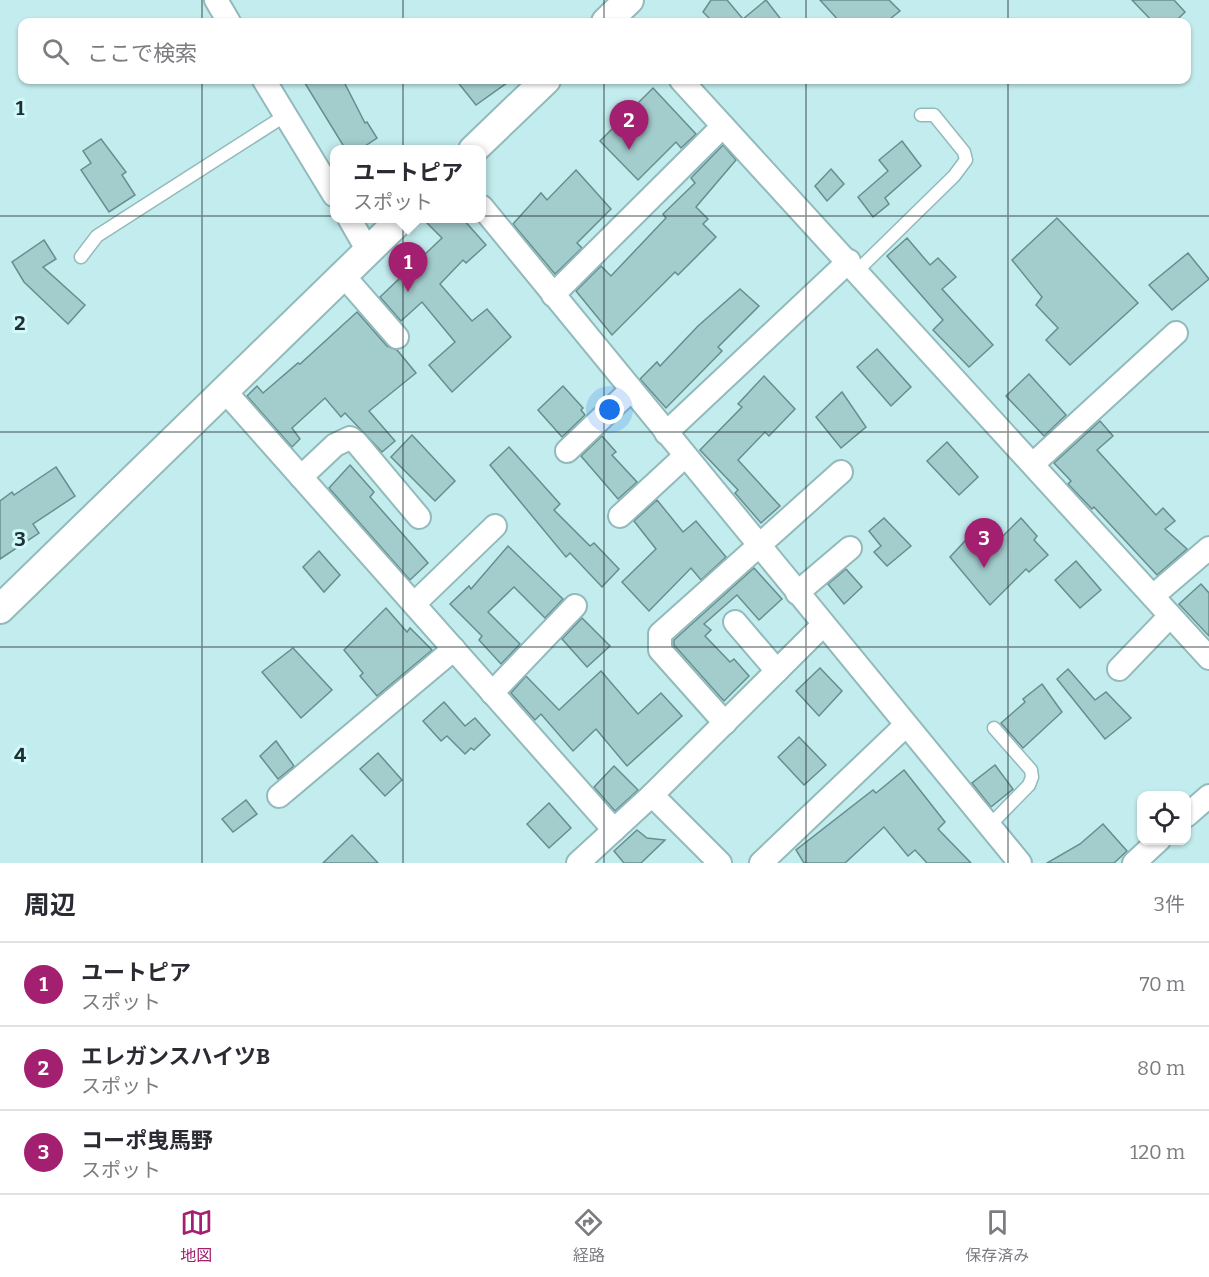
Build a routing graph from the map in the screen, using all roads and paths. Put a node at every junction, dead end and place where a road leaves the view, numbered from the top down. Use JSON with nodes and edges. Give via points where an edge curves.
{"nodes":[{"id":1,"x":216,"y":0,"type":"edge"},
{"id":2,"x":227,"y":18,"type":"edge"},
{"id":3,"x":267,"y":84,"type":"edge"},
{"id":4,"x":542,"y":84,"type":"edge"},
{"id":5,"x":685,"y":84,"type":"edge"},
{"id":6,"x":286,"y":115,"type":"junction"},
{"id":7,"x":921,"y":115,"type":"dead end"},
{"id":8,"x":723,"y":126,"type":"junction"},
{"id":9,"x":479,"y":145,"type":"edge"},
{"id":10,"x":330,"y":188,"type":"edge"},
{"id":11,"x":486,"y":212,"type":"edge"},
{"id":12,"x":351,"y":223,"type":"edge"},
{"id":13,"x":398,"y":223,"type":"edge"},
{"id":14,"x":368,"y":250,"type":"junction"},
{"id":15,"x":81,"y":257,"type":"dead end"},
{"id":16,"x":853,"y":266,"type":"junction"},
{"id":17,"x":343,"y":275,"type":"junction"},
{"id":18,"x":553,"y":295,"type":"junction"},
{"id":19,"x":1176,"y":333,"type":"dead end"},
{"id":20,"x":397,"y":337,"type":"dead end"},
{"id":21,"x":224,"y":390,"type":"junction"},
{"id":22,"x":631,"y":390,"type":"junction"},
{"id":23,"x":666,"y":433,"type":"junction"},
{"id":24,"x":567,"y":450,"type":"dead end"},
{"id":25,"x":685,"y":456,"type":"junction"},
{"id":26,"x":1033,"y":464,"type":"junction"},
{"id":27,"x":841,"y":472,"type":"dead end"},
{"id":28,"x":301,"y":477,"type":"junction"},
{"id":29,"x":620,"y":516,"type":"dead end"},
{"id":30,"x":419,"y":517,"type":"dead end"},
{"id":31,"x":495,"y":526,"type":"dead end"},
{"id":32,"x":758,"y":546,"type":"junction"},
{"id":33,"x":850,"y":548,"type":"dead end"},
{"id":34,"x":1209,"y":548,"type":"edge"},
{"id":35,"x":797,"y":594,"type":"junction"},
{"id":36,"x":1153,"y":596,"type":"junction"},
{"id":37,"x":414,"y":604,"type":"junction"},
{"id":38,"x":575,"y":606,"type":"dead end"},
{"id":39,"x":0,"y":609,"type":"edge"},
{"id":40,"x":1170,"y":616,"type":"junction"},
{"id":41,"x":735,"y":622,"type":"dead end"},
{"id":42,"x":823,"y":625,"type":"junction"},
{"id":43,"x":454,"y":649,"type":"junction"},
{"id":44,"x":1209,"y":658,"type":"edge"},
{"id":45,"x":1119,"y":669,"type":"dead end"},
{"id":46,"x":777,"y":671,"type":"junction"},
{"id":47,"x":492,"y":693,"type":"junction"},
{"id":48,"x":724,"y":723,"type":"junction"},
{"id":49,"x":906,"y":725,"type":"junction"},
{"id":50,"x":994,"y":728,"type":"dead end"},
{"id":51,"x":652,"y":795,"type":"junction"},
{"id":52,"x":279,"y":796,"type":"dead end"},
{"id":53,"x":1209,"y":796,"type":"edge"},
{"id":54,"x":1191,"y":812,"type":"edge"},
{"id":55,"x":989,"y":826,"type":"junction"},
{"id":56,"x":614,"y":830,"type":"junction"},
{"id":57,"x":1154,"y":845,"type":"edge"},
{"id":58,"x":717,"y":862,"type":"edge"},
{"id":59,"x":1137,"y":862,"type":"edge"},
{"id":60,"x":578,"y":863,"type":"edge"},
{"id":61,"x":762,"y":863,"type":"edge"},
{"id":62,"x":1020,"y":863,"type":"edge"}],
"edges":[{"from":1,"to":2,"type":"street"},
{"from":3,"to":6,"type":"street"},
{"from":4,"to":9,"type":"street"},
{"from":5,"to":8,"type":"street"},
{"from":6,"to":10,"type":"street"},
{"from":6,"to":15,"type":"lane","via":[[97,236]]},
{"from":7,"to":16,"type":"lane","via":[[934,115],[964,152],[966,160],[954,176]]},
{"from":8,"to":16,"type":"street"},
{"from":8,"to":18,"type":"street"},
{"from":11,"to":18,"type":"street"},
{"from":12,"to":14,"type":"street"},
{"from":13,"to":14,"type":"street"},
{"from":14,"to":17,"type":"street"},
{"from":16,"to":23,"type":"street"},
{"from":16,"to":26,"type":"street"},
{"from":17,"to":20,"type":"street"},
{"from":17,"to":21,"type":"street"},
{"from":18,"to":22,"type":"street"},
{"from":19,"to":26,"type":"street"},
{"from":21,"to":28,"type":"street"},
{"from":21,"to":39,"type":"street"},
{"from":22,"to":23,"type":"street"},
{"from":22,"to":24,"type":"street"},
{"from":23,"to":25,"type":"street"},
{"from":25,"to":29,"type":"street"},
{"from":25,"to":32,"type":"street"},
{"from":26,"to":36,"type":"street"},
{"from":27,"to":32,"type":"street"},
{"from":28,"to":30,"type":"street","via":[[335,445],[350,438]]},
{"from":28,"to":37,"type":"street"},
{"from":31,"to":37,"type":"street"},
{"from":32,"to":35,"type":"street"},
{"from":32,"to":48,"type":"street","via":[[660,634],[660,650]]},
{"from":33,"to":35,"type":"street"},
{"from":34,"to":36,"type":"street"},
{"from":35,"to":42,"type":"street"},
{"from":36,"to":40,"type":"street"},
{"from":37,"to":43,"type":"street"},
{"from":38,"to":47,"type":"street"},
{"from":40,"to":44,"type":"street"},
{"from":40,"to":45,"type":"street"},
{"from":41,"to":46,"type":"street"},
{"from":42,"to":46,"type":"street"},
{"from":42,"to":49,"type":"street"},
{"from":43,"to":47,"type":"street"},
{"from":43,"to":52,"type":"street"},
{"from":46,"to":48,"type":"street"},
{"from":47,"to":56,"type":"street"},
{"from":48,"to":51,"type":"street"},
{"from":49,"to":55,"type":"street"},
{"from":49,"to":61,"type":"street"},
{"from":50,"to":55,"type":"lane","via":[[1031,770],[1032,777],[1029,785]]},
{"from":51,"to":56,"type":"street"},
{"from":51,"to":58,"type":"street"},
{"from":53,"to":54,"type":"street"},
{"from":55,"to":62,"type":"street"},
{"from":56,"to":60,"type":"street"},
{"from":57,"to":59,"type":"street"}]}
